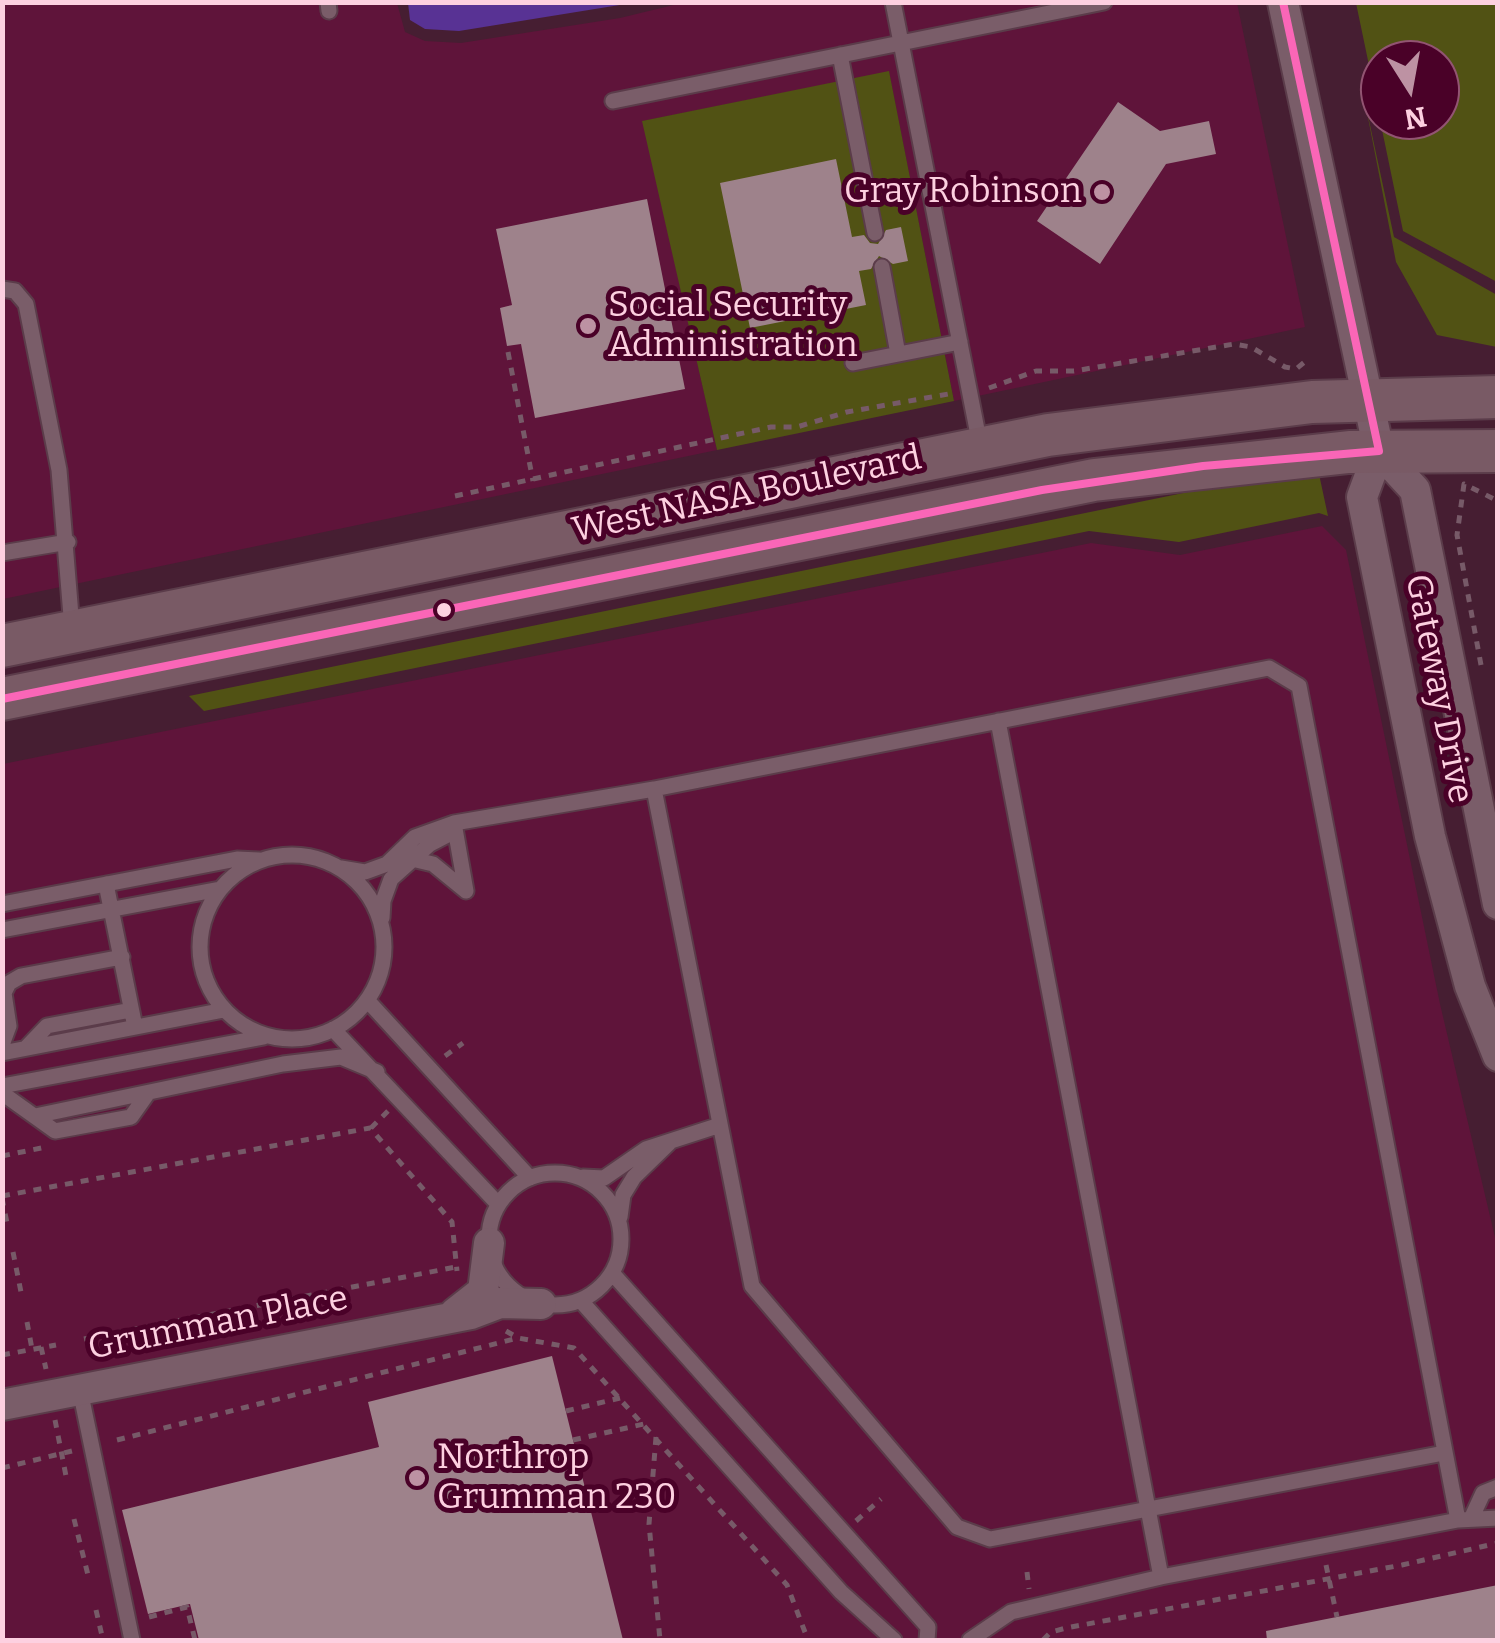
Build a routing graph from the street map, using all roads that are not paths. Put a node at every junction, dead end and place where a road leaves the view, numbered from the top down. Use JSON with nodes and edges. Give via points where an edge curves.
{"nodes":[{"id":1,"x":893,"y":2,"type":"edge"},
{"id":2,"x":1104,"y":2,"type":"edge"},
{"id":3,"x":1284,"y":2,"type":"edge"},
{"id":4,"x":902,"y":42,"type":"junction"},
{"id":5,"x":840,"y":55,"type":"junction"},
{"id":6,"x":613,"y":101,"type":"dead end"},
{"id":7,"x":875,"y":232,"type":"dead end"},
{"id":8,"x":882,"y":267,"type":"dead end"},
{"id":9,"x":2,"y":290,"type":"edge"},
{"id":10,"x":960,"y":342,"type":"junction"},
{"id":11,"x":898,"y":354,"type":"junction"},
{"id":12,"x":853,"y":363,"type":"dead end"},
{"id":13,"x":1498,"y":397,"type":"edge"},
{"id":14,"x":1368,"y":398,"type":"junction"},
{"id":15,"x":980,"y":448,"type":"junction"},
{"id":16,"x":1379,"y":451,"type":"junction"},
{"id":17,"x":1498,"y":451,"type":"edge"},
{"id":18,"x":68,"y":542,"type":"junction"},
{"id":19,"x":2,"y":553,"type":"edge"},
{"id":20,"x":226,"y":601,"type":"junction"},
{"id":21,"x":72,"y":632,"type":"junction"},
{"id":22,"x":2,"y":646,"type":"edge"},
{"id":23,"x":236,"y":651,"type":"junction"},
{"id":24,"x":2,"y":699,"type":"edge"},
{"id":25,"x":998,"y":721,"type":"junction"},
{"id":26,"x":654,"y":789,"type":"junction"},
{"id":27,"x":455,"y":826,"type":"junction"},
{"id":28,"x":262,"y":860,"type":"junction"},
{"id":29,"x":412,"y":860,"type":"junction"},
{"id":30,"x":340,"y":868,"type":"junction"},
{"id":31,"x":106,"y":884,"type":"junction"},
{"id":32,"x":220,"y":889,"type":"junction"},
{"id":33,"x":2,"y":904,"type":"edge"},
{"id":34,"x":1498,"y":904,"type":"edge"},
{"id":35,"x":112,"y":908,"type":"junction"},
{"id":36,"x":382,"y":929,"type":"junction"},
{"id":37,"x":2,"y":930,"type":"edge"},
{"id":38,"x":122,"y":957,"type":"junction"},
{"id":39,"x":368,"y":1001,"type":"junction"},
{"id":40,"x":132,"y":1010,"type":"junction"},
{"id":41,"x":224,"y":1010,"type":"junction"},
{"id":42,"x":135,"y":1027,"type":"junction"},
{"id":43,"x":333,"y":1029,"type":"junction"},
{"id":44,"x":268,"y":1036,"type":"junction"},
{"id":45,"x":2,"y":1045,"type":"edge"},
{"id":46,"x":26,"y":1048,"type":"junction"},
{"id":47,"x":2,"y":1053,"type":"edge"},
{"id":48,"x":1498,"y":1056,"type":"edge"},
{"id":49,"x":377,"y":1072,"type":"junction"},
{"id":50,"x":2,"y":1090,"type":"edge"},
{"id":51,"x":720,"y":1125,"type":"junction"},
{"id":52,"x":671,"y":1140,"type":"junction"},
{"id":53,"x":578,"y":1176,"type":"junction"},
{"id":54,"x":530,"y":1178,"type":"junction"},
{"id":55,"x":498,"y":1204,"type":"junction"},
{"id":56,"x":620,"y":1221,"type":"junction"},
{"id":57,"x":489,"y":1242,"type":"junction"},
{"id":58,"x":613,"y":1274,"type":"junction"},
{"id":59,"x":581,"y":1301,"type":"junction"},
{"id":60,"x":541,"y":1304,"type":"junction"},
{"id":61,"x":448,"y":1318,"type":"junction"},
{"id":62,"x":80,"y":1390,"type":"junction"},
{"id":63,"x":2,"y":1405,"type":"edge"},
{"id":64,"x":1444,"y":1453,"type":"junction"},
{"id":65,"x":1498,"y":1487,"type":"edge"},
{"id":66,"x":1150,"y":1508,"type":"junction"},
{"id":67,"x":1498,"y":1518,"type":"edge"},
{"id":68,"x":1464,"y":1519,"type":"junction"},
{"id":69,"x":1161,"y":1578,"type":"junction"},
{"id":70,"x":126,"y":1615,"type":"junction"},
{"id":71,"x":132,"y":1640,"type":"edge"},
{"id":72,"x":146,"y":1640,"type":"edge"},
{"id":73,"x":894,"y":1640,"type":"edge"},
{"id":74,"x":927,"y":1640,"type":"edge"},
{"id":75,"x":970,"y":1640,"type":"edge"}],
"edges":[{"from":1,"to":4,"type":"lane"},
{"from":2,"to":4,"type":"lane"},
{"from":3,"to":14,"type":"street"},
{"from":4,"to":5,"type":"lane"},
{"from":4,"to":10,"type":"lane"},
{"from":5,"to":6,"type":"lane"},
{"from":5,"to":7,"type":"lane"},
{"from":8,"to":11,"type":"lane"},
{"from":9,"to":18,"type":"lane","via":[[15,291],[26,304]]},
{"from":10,"to":11,"type":"lane"},
{"from":10,"to":15,"type":"lane"},
{"from":11,"to":12,"type":"lane"},
{"from":13,"to":14,"type":"main road","name":"West NASA Boulevard"},
{"from":14,"to":15,"type":"main road","name":"West NASA Boulevard","via":[[1159,418]]},
{"from":14,"to":16,"type":"street"},
{"from":15,"to":20,"type":"main road","name":"West NASA Boulevard"},
{"from":16,"to":17,"type":"main road","name":"West NASA Boulevard"},
{"from":16,"to":23,"type":"main road","name":"West NASA Boulevard","via":[[1094,480]]},
{"from":16,"to":34,"type":"street","name":"Gateway Drive","via":[[1415,490]]},
{"from":16,"to":48,"type":"street","name":"Gateway Drive","via":[[1362,497],[1365,515],[1430,836],[1470,986]]},
{"from":18,"to":19,"type":"lane"},
{"from":18,"to":21,"type":"lane"},
{"from":20,"to":21,"type":"main road","name":"West NASA Boulevard"},
{"from":20,"to":23,"type":"main road"},
{"from":21,"to":22,"type":"main road","name":"West NASA Boulevard"},
{"from":23,"to":24,"type":"main road","name":"West NASA Boulevard"},
{"from":25,"to":26,"type":"lane"},
{"from":25,"to":64,"type":"lane","via":[[1269,668],[1299,686]]},
{"from":25,"to":66,"type":"lane"},
{"from":26,"to":27,"type":"lane"},
{"from":26,"to":51,"type":"lane"},
{"from":27,"to":29,"type":"lane"},
{"from":27,"to":29,"type":"lane","via":[[466,891],[434,864]]},
{"from":27,"to":30,"type":"lane","via":[[415,837],[386,864],[364,872]]},
{"from":28,"to":30,"type":"lane","via":[[302,855]]},
{"from":28,"to":31,"type":"lane"},
{"from":28,"to":32,"type":"lane"},
{"from":29,"to":36,"type":"lane","via":[[391,879],[382,900]]},
{"from":30,"to":36,"type":"lane","via":[[359,884]]},
{"from":31,"to":33,"type":"lane"},
{"from":31,"to":35,"type":"lane"},
{"from":32,"to":35,"type":"lane"},
{"from":32,"to":41,"type":"lane","via":[[200,938],[209,988]]},
{"from":35,"to":37,"type":"lane"},
{"from":35,"to":38,"type":"lane"},
{"from":36,"to":39,"type":"lane","via":[[381,970]]},
{"from":38,"to":40,"type":"lane"},
{"from":38,"to":45,"type":"lane","via":[[9,983]]},
{"from":39,"to":43,"type":"lane"},
{"from":39,"to":54,"type":"lane"},
{"from":40,"to":42,"type":"lane"},
{"from":40,"to":46,"type":"lane","via":[[48,1026]]},
{"from":41,"to":42,"type":"lane"},
{"from":41,"to":44,"type":"lane"},
{"from":42,"to":46,"type":"lane"},
{"from":43,"to":44,"type":"lane","via":[[290,1039]]},
{"from":43,"to":49,"type":"lane"},
{"from":44,"to":50,"type":"lane"},
{"from":46,"to":47,"type":"lane"},
{"from":49,"to":50,"type":"lane","via":[[340,1056],[148,1093],[131,1117],[56,1131]]},
{"from":49,"to":55,"type":"lane"},
{"from":51,"to":52,"type":"lane"},
{"from":51,"to":66,"type":"lane","via":[[752,1286],[958,1527],[990,1538]]},
{"from":52,"to":53,"type":"lane","via":[[604,1178]]},
{"from":52,"to":56,"type":"lane","via":[[634,1177],[623,1195]]},
{"from":53,"to":54,"type":"lane"},
{"from":53,"to":56,"type":"lane","via":[[596,1186]]},
{"from":54,"to":55,"type":"lane"},
{"from":55,"to":57,"type":"lane"},
{"from":56,"to":58,"type":"lane"},
{"from":57,"to":60,"type":"lane","via":[[504,1282]]},
{"from":57,"to":61,"type":"street","via":[[483,1291]]},
{"from":58,"to":59,"type":"lane"},
{"from":58,"to":74,"type":"lane","via":[[928,1627]]},
{"from":59,"to":60,"type":"lane"},
{"from":59,"to":73,"type":"lane","via":[[832,1582]]},
{"from":60,"to":61,"type":"street","name":"Grumman Place","via":[[500,1303]]},
{"from":61,"to":62,"type":"street","name":"Grumman Place"},
{"from":62,"to":63,"type":"street","name":"Grumman Place"},
{"from":62,"to":70,"type":"lane"},
{"from":64,"to":66,"type":"lane"},
{"from":64,"to":68,"type":"lane"},
{"from":65,"to":68,"type":"lane","via":[[1482,1493]]},
{"from":66,"to":69,"type":"lane"},
{"from":67,"to":68,"type":"lane"},
{"from":68,"to":69,"type":"lane"},
{"from":69,"to":75,"type":"lane","via":[[1011,1612]]},
{"from":70,"to":71,"type":"lane"},
{"from":70,"to":72,"type":"lane"}]}
